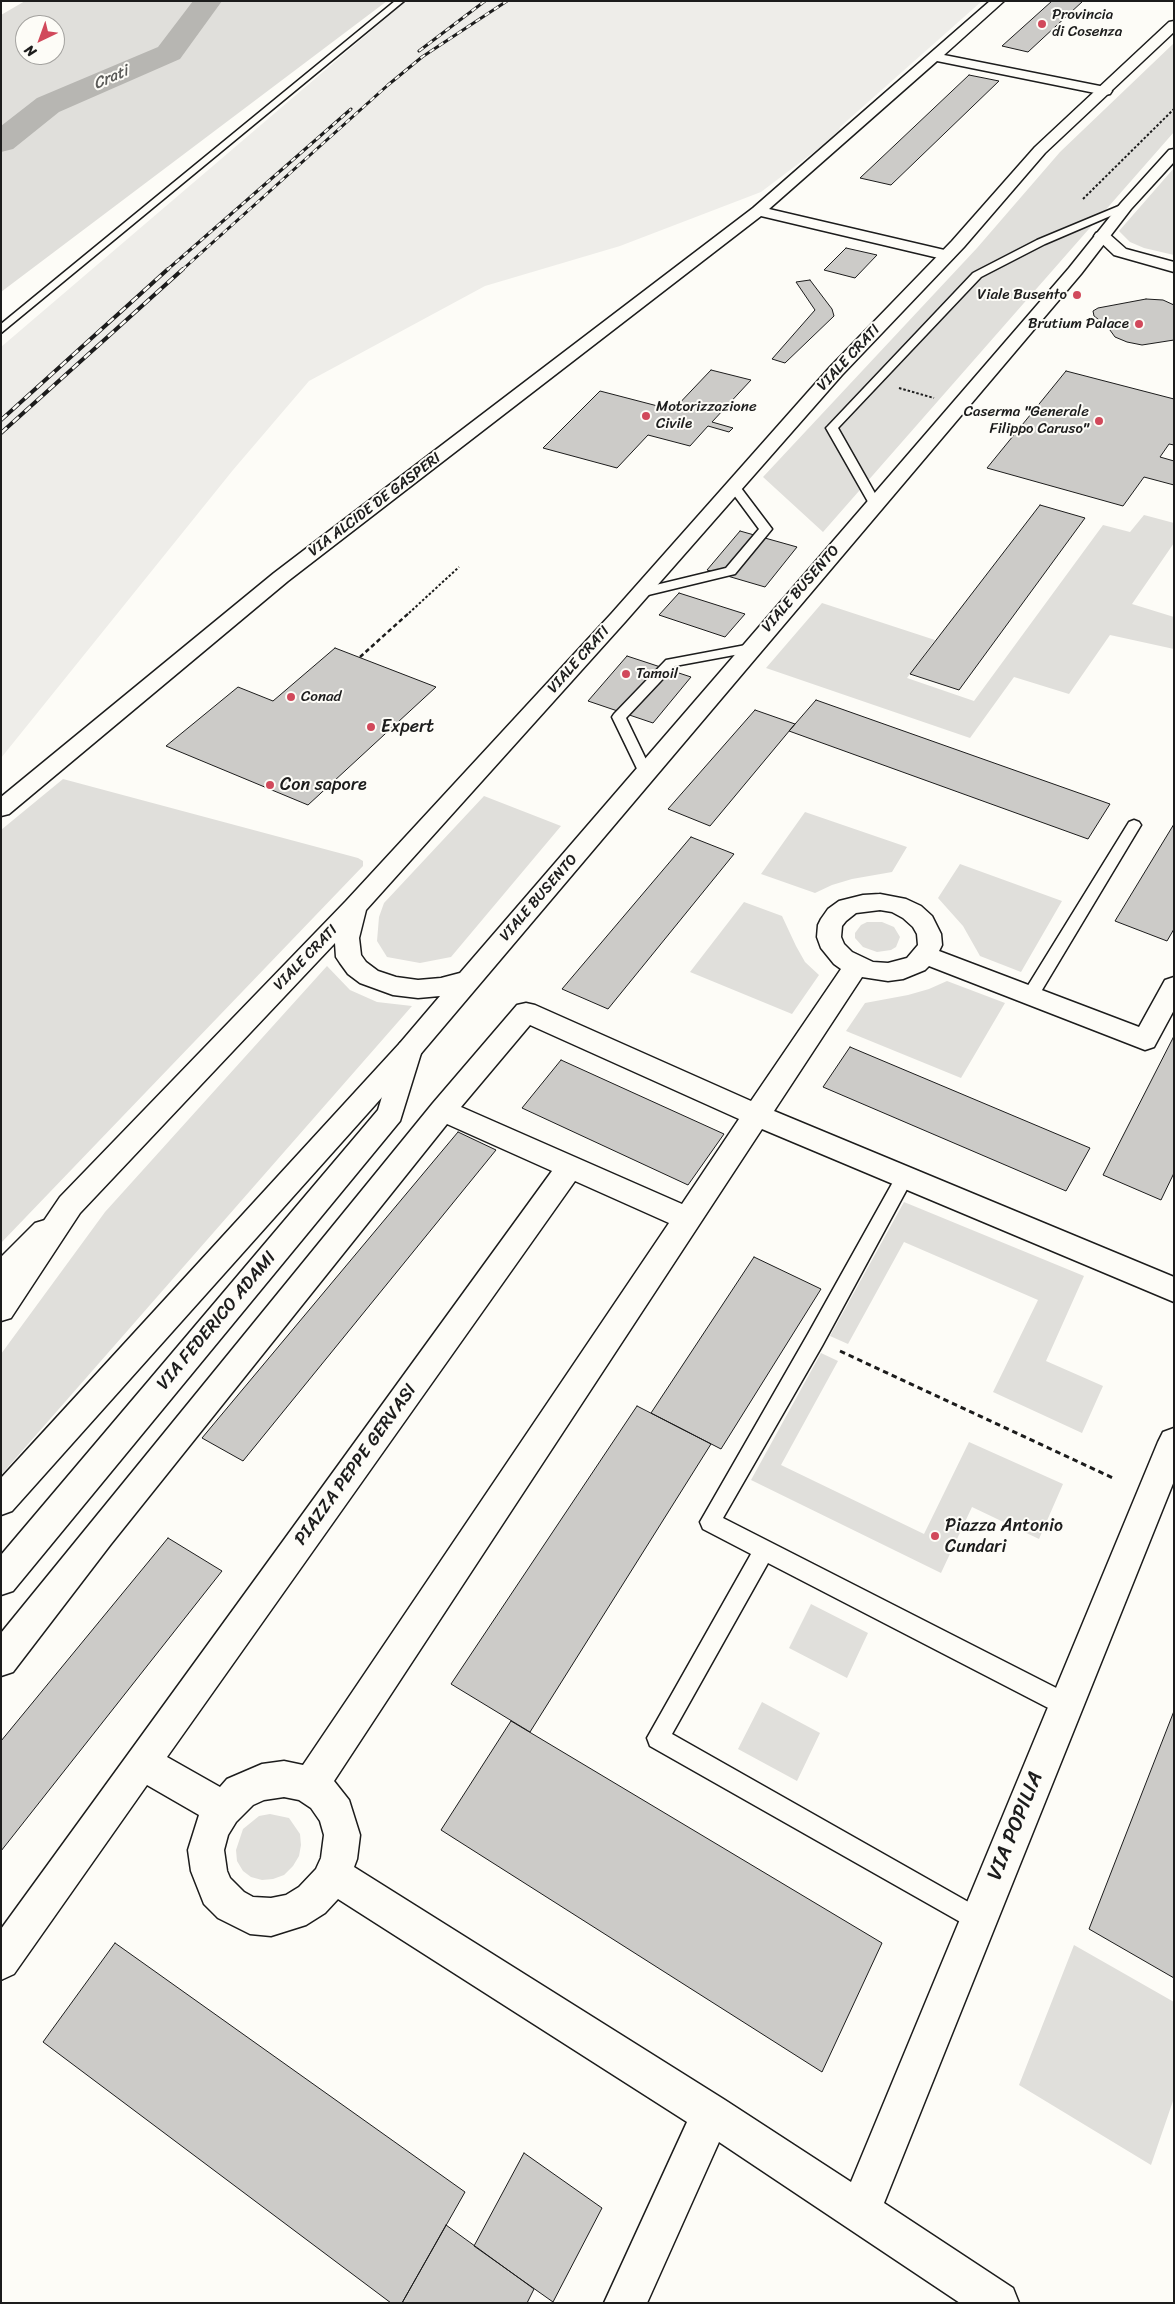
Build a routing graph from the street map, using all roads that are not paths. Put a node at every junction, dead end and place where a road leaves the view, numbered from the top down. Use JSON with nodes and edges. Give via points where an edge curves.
{"nodes":[{"id":1,"x":400,"y":1,"type":"edge"},
{"id":2,"x":998,"y":1,"type":"edge"},
{"id":3,"x":1174,"y":25,"type":"edge"},
{"id":4,"x":935,"y":57,"type":"junction"},
{"id":5,"x":1105,"y":91,"type":"junction"},
{"id":6,"x":1174,"y":154,"type":"edge"},
{"id":7,"x":1126,"y":206,"type":"junction"},
{"id":8,"x":758,"y":211,"type":"junction"},
{"id":9,"x":1102,"y":236,"type":"junction"},
{"id":10,"x":947,"y":255,"type":"junction"},
{"id":11,"x":1174,"y":267,"type":"edge"},
{"id":12,"x":1,"y":330,"type":"edge"},
{"id":13,"x":734,"y":487,"type":"junction"},
{"id":14,"x":875,"y":504,"type":"junction"},
{"id":15,"x":640,"y":593,"type":"junction"},
{"id":16,"x":751,"y":648,"type":"junction"},
{"id":17,"x":646,"y":774,"type":"junction"},
{"id":18,"x":1,"y":809,"type":"edge"},
{"id":19,"x":1134,"y":826,"type":"dead end"},
{"id":20,"x":355,"y":907,"type":"junction"},
{"id":21,"x":925,"y":955,"type":"junction"},
{"id":22,"x":856,"y":966,"type":"junction"},
{"id":23,"x":469,"y":980,"type":"junction"},
{"id":24,"x":1174,"y":986,"type":"edge"},
{"id":25,"x":1030,"y":996,"type":"junction"},
{"id":26,"x":409,"y":1050,"type":"junction"},
{"id":27,"x":443,"y":1110,"type":"junction"},
{"id":28,"x":756,"y":1115,"type":"junction"},
{"id":29,"x":570,"y":1168,"type":"junction"},
{"id":30,"x":904,"y":1178,"type":"junction"},
{"id":31,"x":70,"y":1205,"type":"junction"},
{"id":32,"x":686,"y":1219,"type":"junction"},
{"id":33,"x":1,"y":1276,"type":"edge"},
{"id":34,"x":1174,"y":1290,"type":"edge"},
{"id":35,"x":1,"y":1309,"type":"edge"},
{"id":36,"x":1174,"y":1442,"type":"edge"},
{"id":37,"x":1,"y":1501,"type":"edge"},
{"id":38,"x":764,"y":1550,"type":"junction"},
{"id":39,"x":1,"y":1580,"type":"edge"},
{"id":40,"x":1,"y":1660,"type":"edge"},
{"id":41,"x":1066,"y":1705,"type":"junction"},
{"id":42,"x":142,"y":1762,"type":"junction"},
{"id":43,"x":310,"y":1786,"type":"junction"},
{"id":44,"x":223,"y":1809,"type":"junction"},
{"id":45,"x":333,"y":1875,"type":"junction"},
{"id":46,"x":978,"y":1920,"type":"junction"},
{"id":47,"x":1,"y":1961,"type":"edge"},
{"id":48,"x":711,"y":2114,"type":"junction"},
{"id":49,"x":860,"y":2211,"type":"junction"},
{"id":50,"x":625,"y":2303,"type":"edge"},
{"id":51,"x":998,"y":2303,"type":"edge"}],
"edges":[{"from":1,"to":12,"type":"lane"},
{"from":2,"to":4,"type":"street","name":"VIA ALCIDE DE GASPERI"},
{"from":3,"to":5,"type":"street","name":"VIALE CRATI"},
{"from":4,"to":5,"type":"street"},
{"from":4,"to":8,"type":"street","name":"VIA ALCIDE DE GASPERI"},
{"from":5,"to":10,"type":"street","name":"VIALE CRATI","via":[[1040,150]]},
{"from":6,"to":7,"type":"street","name":"VIALE BUSENTO"},
{"from":7,"to":9,"type":"street","name":"VIALE BUSENTO"},
{"from":7,"to":14,"type":"lane","via":[[1041,242],[977,275],[832,428]]},
{"from":8,"to":10,"type":"street","via":[[809,227]]},
{"from":8,"to":18,"type":"street","name":"VIA ALCIDE DE GASPERI","via":[[281,577]]},
{"from":9,"to":11,"type":"street","via":[[1120,252]]},
{"from":9,"to":14,"type":"street","name":"VIALE BUSENTO"},
{"from":10,"to":13,"type":"street","name":"VIALE CRATI","via":[[836,371]]},
{"from":13,"to":15,"type":"street","name":"VIALE CRATI"},
{"from":13,"to":15,"type":"lane","via":[[766,529],[730,571]]},
{"from":14,"to":16,"type":"street","name":"VIALE BUSENTO"},
{"from":15,"to":20,"type":"street","name":"VIALE CRATI"},
{"from":16,"to":17,"type":"street","name":"VIALE BUSENTO"},
{"from":16,"to":17,"type":"lane","via":[[671,663],[619,717]]},
{"from":17,"to":23,"type":"street","name":"VIALE BUSENTO"},
{"from":19,"to":25,"type":"lane"},
{"from":20,"to":23,"type":"street","via":[[347,938],[349,957],[369,976],[394,986],[418,989]]},
{"from":20,"to":31,"type":"street","name":"VIALE CRATI"},
{"from":21,"to":22,"type":"street","via":[[903,970],[888,972]]},
{"from":21,"to":22,"type":"street","via":[[930,945],[929,934],[923,922],[912,912],[897,905],[863,903],[848,907],[830,926],[829,937],[834,948]]},
{"from":21,"to":25,"type":"street"},
{"from":22,"to":28,"type":"street"},
{"from":23,"to":26,"type":"street","name":"VIA FEDERICO ADAMI"},
{"from":24,"to":25,"type":"street","via":[[1144,1040]]},
{"from":26,"to":37,"type":"street","name":"VIA FEDERICO ADAMI"},
{"from":26,"to":39,"type":"street","name":"VIA FEDERICO ADAMI","via":[[390,1114]]},
{"from":27,"to":28,"type":"street","via":[[526,1012]]},
{"from":27,"to":29,"type":"street"},
{"from":27,"to":40,"type":"street"},
{"from":28,"to":30,"type":"street"},
{"from":28,"to":32,"type":"street"},
{"from":29,"to":32,"type":"street"},
{"from":29,"to":42,"type":"street","name":"PIAZZA PEPPE GERVASI"},
{"from":30,"to":34,"type":"street"},
{"from":30,"to":38,"type":"lane","via":[[710,1522]]},
{"from":31,"to":33,"type":"street"},
{"from":31,"to":35,"type":"street","name":"VIALE CRATI"},
{"from":32,"to":43,"type":"street"},
{"from":36,"to":41,"type":"street","name":"VIA POPILIA"},
{"from":38,"to":41,"type":"lane"},
{"from":38,"to":46,"type":"lane","via":[[658,1738]]},
{"from":41,"to":46,"type":"street","name":"VIA POPILIA"},
{"from":42,"to":44,"type":"street"},
{"from":42,"to":47,"type":"street","name":"PIAZZA PEPPE GERVASI"},
{"from":43,"to":44,"type":"street","via":[[284,1779],[262,1782],[240,1792]]},
{"from":43,"to":45,"type":"street","via":[[324,1795],[336,1813],[342,1835]]},
{"from":44,"to":45,"type":"street","via":[[212,1828],[206,1850],[209,1871],[217,1891],[231,1905],[250,1915],[271,1917],[293,1912],[312,1900]]},
{"from":45,"to":48,"type":"street"},
{"from":46,"to":49,"type":"street","name":"VIA POPILIA"},
{"from":48,"to":49,"type":"street"},
{"from":48,"to":50,"type":"street"},
{"from":49,"to":51,"type":"street"}]}
